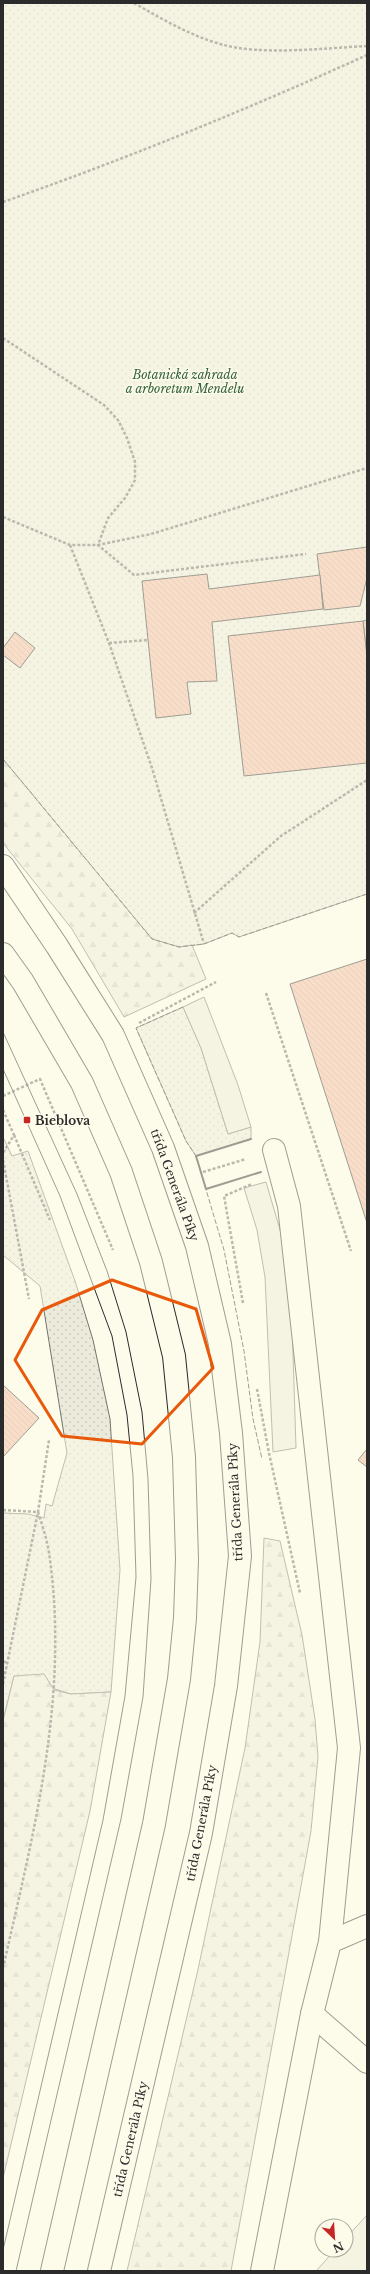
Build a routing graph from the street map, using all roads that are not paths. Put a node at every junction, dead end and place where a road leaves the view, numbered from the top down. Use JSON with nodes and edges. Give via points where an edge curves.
{"nodes":[{"id":1,"x":3,"y":866,"type":"edge"},
{"id":2,"x":3,"y":954,"type":"edge"},
{"id":3,"x":274,"y":1150,"type":"road end"},
{"id":4,"x":367,"y":1926,"type":"edge"},
{"id":5,"x":330,"y":1942,"type":"junction"},
{"id":6,"x":312,"y":2014,"type":"junction"},
{"id":7,"x":367,"y":2062,"type":"edge"},
{"id":8,"x":52,"y":2271,"type":"edge"},
{"id":9,"x":99,"y":2271,"type":"edge"},
{"id":10,"x":262,"y":2271,"type":"edge"}],
"edges":[{"from":1,"to":9,"type":"main road","name":"třída Generála Píky","via":[[113,1035],[163,1148],[197,1246],[220,1344],[240,1556],[226,1686],[200,1833]]},
{"from":2,"to":8,"type":"main road","via":[[23,982],[82,1083],[122,1172],[151,1262],[174,1356],[184,1457],[187,1558],[179,1679],[154,1824]]},
{"from":3,"to":5,"type":"main road","via":[[289,1206],[349,1748]]},
{"from":4,"to":5,"type":"main road"},
{"from":5,"to":6,"type":"main road"},
{"from":6,"to":7,"type":"main road"},
{"from":6,"to":10,"type":"main road"}]}
